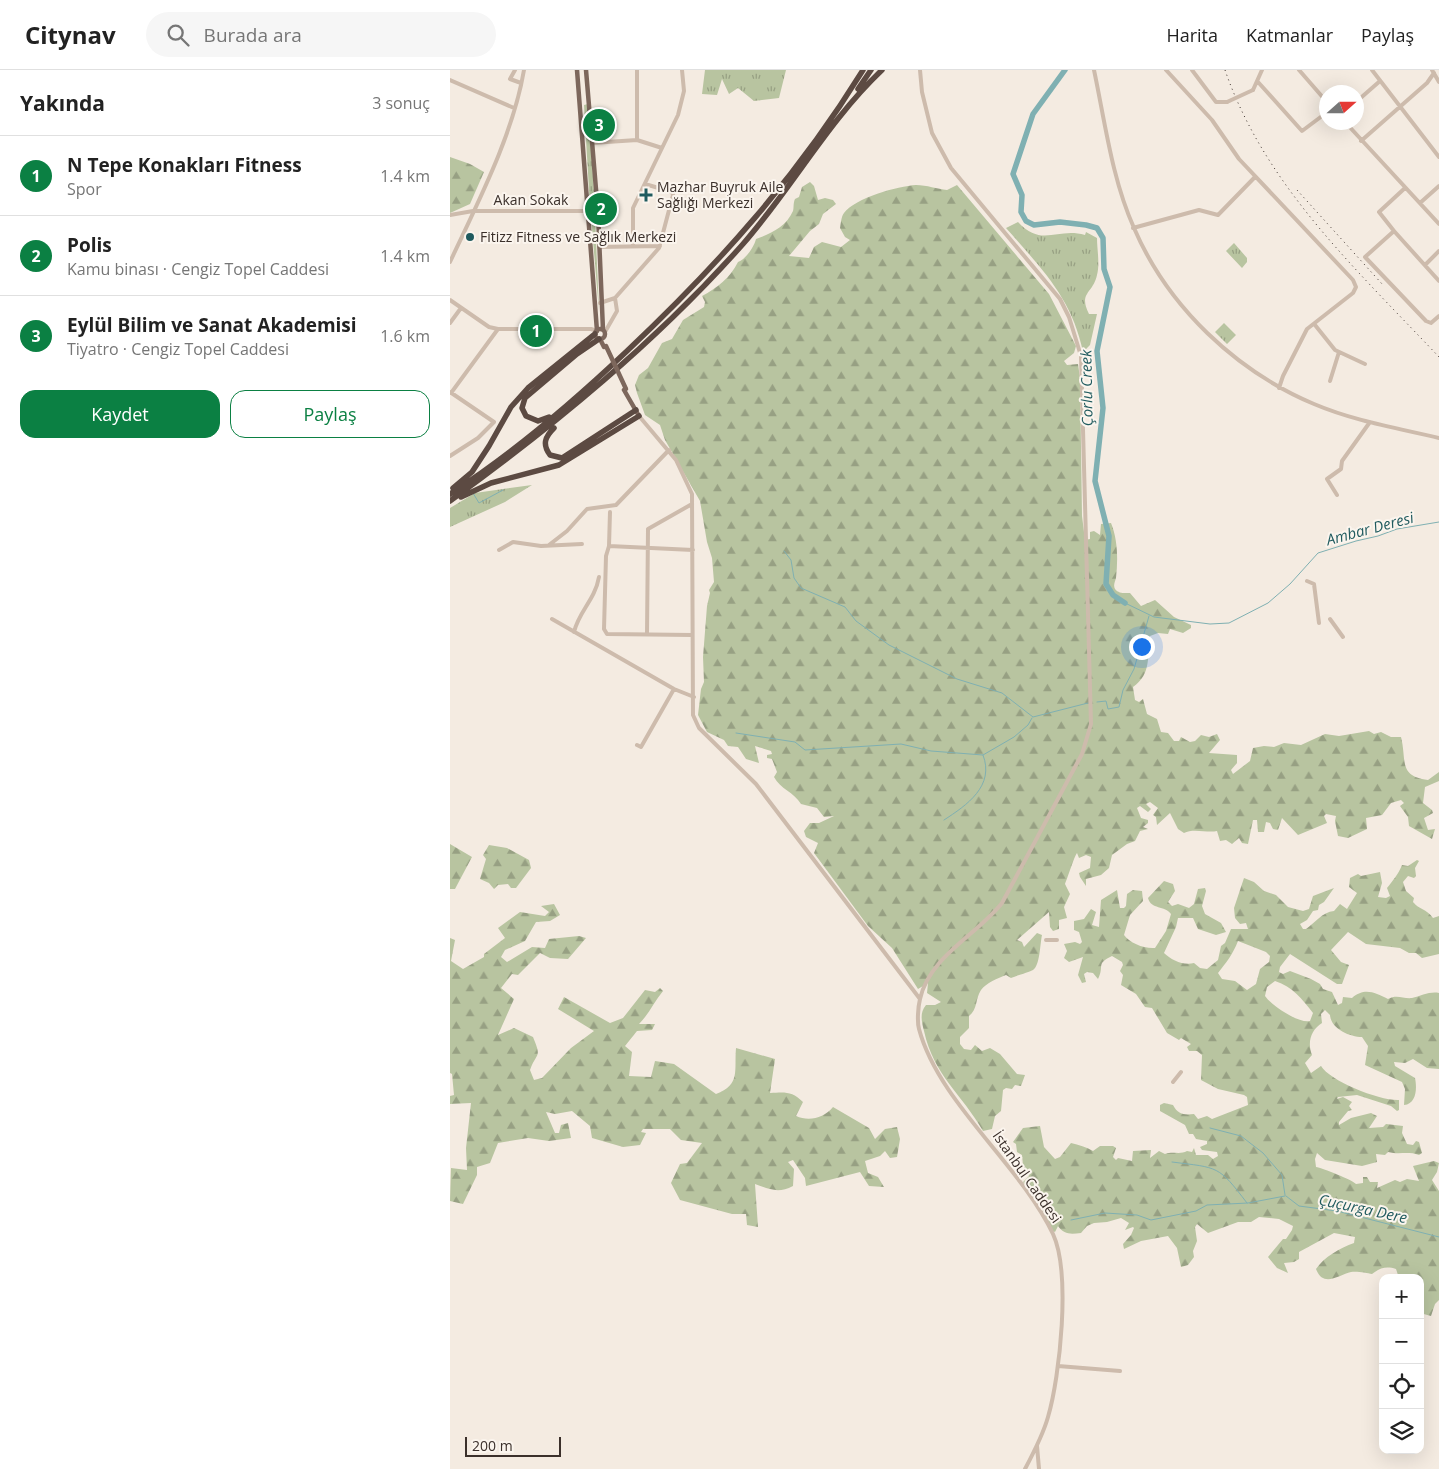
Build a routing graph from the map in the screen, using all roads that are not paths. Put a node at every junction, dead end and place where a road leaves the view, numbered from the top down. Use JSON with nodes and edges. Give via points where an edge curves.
{"nodes":[{"id":1,"x":515,"y":70,"type":"edge"},
{"id":2,"x":524,"y":70,"type":"edge"},
{"id":3,"x":577,"y":70,"type":"edge"},
{"id":4,"x":586,"y":70,"type":"edge"},
{"id":5,"x":637,"y":70,"type":"edge"},
{"id":6,"x":682,"y":70,"type":"edge"},
{"id":7,"x":862,"y":70,"type":"edge"},
{"id":8,"x":871,"y":70,"type":"edge"},
{"id":9,"x":882,"y":70,"type":"edge"},
{"id":10,"x":920,"y":70,"type":"edge"},
{"id":11,"x":1094,"y":70,"type":"edge"},
{"id":12,"x":1166,"y":70,"type":"edge"},
{"id":13,"x":1192,"y":70,"type":"edge"},
{"id":14,"x":1262,"y":70,"type":"edge"},
{"id":15,"x":1299,"y":70,"type":"edge"},
{"id":16,"x":1372,"y":70,"type":"edge"},
{"id":17,"x":1433,"y":72,"type":"edge"},
{"id":18,"x":450,"y":80,"type":"edge"},
{"id":19,"x":1380,"y":81,"type":"junction"},
{"id":20,"x":1258,"y":82,"type":"junction"},
{"id":21,"x":1439,"y":82,"type":"edge"},
{"id":22,"x":521,"y":83,"type":"junction"},
{"id":23,"x":1319,"y":93,"type":"edge"},
{"id":24,"x":1364,"y":95,"type":"edge"},
{"id":25,"x":1399,"y":107,"type":"junction"},
{"id":26,"x":514,"y":108,"type":"junction"},
{"id":27,"x":1319,"y":118,"type":"edge"},
{"id":28,"x":1352,"y":130,"type":"edge"},
{"id":29,"x":824,"y":138,"type":"junction"},
{"id":30,"x":637,"y":140,"type":"junction"},
{"id":31,"x":1361,"y":141,"type":"junction"},
{"id":32,"x":592,"y":143,"type":"junction"},
{"id":33,"x":662,"y":148,"type":"junction"},
{"id":34,"x":1439,"y":157,"type":"edge"},
{"id":35,"x":1255,"y":177,"type":"junction"},
{"id":36,"x":645,"y":184,"type":"junction"},
{"id":37,"x":1439,"y":186,"type":"edge"},
{"id":38,"x":1405,"y":188,"type":"junction"},
{"id":39,"x":1420,"y":203,"type":"junction"},
{"id":40,"x":473,"y":211,"type":"junction"},
{"id":41,"x":598,"y":211,"type":"junction"},
{"id":42,"x":588,"y":212,"type":"junction"},
{"id":43,"x":450,"y":215,"type":"edge"},
{"id":44,"x":1439,"y":224,"type":"edge"},
{"id":45,"x":1133,"y":228,"type":"junction"},
{"id":46,"x":1394,"y":231,"type":"junction"},
{"id":47,"x":633,"y":246,"type":"junction"},
{"id":48,"x":660,"y":246,"type":"junction"},
{"id":49,"x":599,"y":248,"type":"junction"},
{"id":50,"x":1439,"y":251,"type":"edge"},
{"id":51,"x":450,"y":262,"type":"edge"},
{"id":52,"x":1424,"y":265,"type":"junction"},
{"id":53,"x":1439,"y":281,"type":"edge"},
{"id":54,"x":616,"y":298,"type":"junction"},
{"id":55,"x":450,"y":300,"type":"edge"},
{"id":56,"x":600,"y":303,"type":"junction"},
{"id":57,"x":461,"y":308,"type":"junction"},
{"id":58,"x":1439,"y":316,"type":"edge"},
{"id":59,"x":450,"y":323,"type":"edge"},
{"id":60,"x":1315,"y":324,"type":"junction"},
{"id":61,"x":498,"y":329,"type":"junction"},
{"id":62,"x":600,"y":334,"type":"junction"},
{"id":63,"x":1339,"y":352,"type":"junction"},
{"id":64,"x":1365,"y":364,"type":"dead end"},
{"id":65,"x":1330,"y":381,"type":"dead end"},
{"id":66,"x":1279,"y":388,"type":"junction"},
{"id":67,"x":451,"y":392,"type":"edge"},
{"id":68,"x":567,"y":409,"type":"junction"},
{"id":69,"x":636,"y":410,"type":"junction"},
{"id":70,"x":640,"y":416,"type":"junction"},
{"id":71,"x":1370,"y":422,"type":"junction"},
{"id":72,"x":1439,"y":438,"type":"edge"},
{"id":73,"x":669,"y":450,"type":"junction"},
{"id":74,"x":450,"y":456,"type":"edge"},
{"id":75,"x":450,"y":492,"type":"edge"},
{"id":76,"x":1337,"y":495,"type":"dead end"},
{"id":77,"x":450,"y":502,"type":"edge"},
{"id":78,"x":692,"y":504,"type":"junction"},
{"id":79,"x":610,"y":512,"type":"dead end"},
{"id":80,"x":582,"y":544,"type":"dead end"},
{"id":81,"x":548,"y":545,"type":"junction"},
{"id":82,"x":609,"y":546,"type":"junction"},
{"id":83,"x":648,"y":548,"type":"junction"},
{"id":84,"x":499,"y":550,"type":"dead end"},
{"id":85,"x":693,"y":550,"type":"junction"},
{"id":86,"x":599,"y":577,"type":"dead end"},
{"id":87,"x":1307,"y":581,"type":"dead end"},
{"id":88,"x":552,"y":619,"type":"dead end"},
{"id":89,"x":1330,"y":619,"type":"dead end"},
{"id":90,"x":1319,"y":623,"type":"dead end"},
{"id":91,"x":574,"y":632,"type":"junction"},
{"id":92,"x":647,"y":634,"type":"junction"},
{"id":93,"x":692,"y":635,"type":"junction"},
{"id":94,"x":1343,"y":637,"type":"dead end"},
{"id":95,"x":674,"y":689,"type":"junction"},
{"id":96,"x":694,"y":697,"type":"junction"},
{"id":97,"x":637,"y":745,"type":"dead end"},
{"id":98,"x":1046,"y":940,"type":"dead end"},
{"id":99,"x":1057,"y":940,"type":"dead end"},
{"id":100,"x":920,"y":999,"type":"junction"},
{"id":101,"x":1181,"y":1072,"type":"dead end"},
{"id":102,"x":1173,"y":1082,"type":"dead end"},
{"id":103,"x":1058,"y":1366,"type":"junction"},
{"id":104,"x":1120,"y":1371,"type":"dead end"},
{"id":105,"x":1037,"y":1446,"type":"junction"},
{"id":106,"x":1025,"y":1469,"type":"edge"},
{"id":107,"x":1039,"y":1469,"type":"edge"}],
"edges":[{"from":1,"to":22,"type":"street","via":[[510,79]]},
{"from":2,"to":22,"type":"street"},
{"from":3,"to":42,"type":"main road"},
{"from":4,"to":32,"type":"main road"},
{"from":5,"to":30,"type":"street"},
{"from":6,"to":33,"type":"street","via":[[684,91],[678,115]]},
{"from":7,"to":68,"type":"highway","via":[[803,159],[736,241],[704,277]]},
{"from":8,"to":29,"type":"highway"},
{"from":9,"to":29,"type":"highway","via":[[856,95]]},
{"from":10,"to":100,"type":"street","via":[[926,113],[940,151],[965,187],[1060,299],[1080,352],[1092,695],[1091,724],[1082,754],[1010,890],[993,914],[948,954],[929,978]]},
{"from":11,"to":45,"type":"street","via":[[1113,162]]},
{"from":12,"to":35,"type":"street","via":[[1212,120]]},
{"from":13,"to":20,"type":"street","bridge":true,"via":[[1216,102],[1227,102],[1253,90]]},
{"from":14,"to":20,"type":"street"},
{"from":15,"to":23,"type":"street"},
{"from":16,"to":19,"type":"street"},
{"from":17,"to":21,"type":"street"},
{"from":17,"to":25,"type":"street","via":[[1427,83]]},
{"from":18,"to":26,"type":"street"},
{"from":19,"to":24,"type":"street"},
{"from":19,"to":25,"type":"street"},
{"from":20,"to":27,"type":"street","via":[[1302,131]]},
{"from":22,"to":26,"type":"street"},
{"from":25,"to":31,"type":"street"},
{"from":25,"to":34,"type":"street"},
{"from":26,"to":40,"type":"street","via":[[500,152]]},
{"from":28,"to":31,"type":"street"},
{"from":29,"to":68,"type":"highway","via":[[783,194],[720,269]]},
{"from":30,"to":32,"type":"street"},
{"from":30,"to":33,"type":"street"},
{"from":31,"to":38,"type":"street"},
{"from":32,"to":41,"type":"main road"},
{"from":33,"to":36,"type":"street"},
{"from":35,"to":45,"type":"street","via":[[1218,215],[1199,210]]},
{"from":35,"to":60,"type":"street","via":[[1316,239],[1356,287],[1356,291]]},
{"from":36,"to":47,"type":"street","via":[[632,213]]},
{"from":36,"to":48,"type":"street","via":[[673,195]]},
{"from":37,"to":39,"type":"street"},
{"from":38,"to":39,"type":"street"},
{"from":38,"to":46,"type":"street","via":[[1379,212]]},
{"from":39,"to":44,"type":"street"},
{"from":40,"to":42,"type":"street","name":"Akan Sokak"},
{"from":40,"to":43,"type":"street","name":"Akan Sokak"},
{"from":40,"to":51,"type":"street"},
{"from":41,"to":42,"type":"main road"},
{"from":41,"to":49,"type":"main road"},
{"from":42,"to":62,"type":"main road"},
{"from":45,"to":66,"type":"street","via":[[1162,280],[1212,338]]},
{"from":46,"to":52,"type":"street"},
{"from":46,"to":58,"type":"street","via":[[1365,257],[1426,321],[1431,323]]},
{"from":47,"to":48,"type":"street"},
{"from":47,"to":49,"type":"street"},
{"from":48,"to":54,"type":"street"},
{"from":49,"to":56,"type":"main road"},
{"from":50,"to":52,"type":"street"},
{"from":52,"to":53,"type":"street"},
{"from":54,"to":56,"type":"street"},
{"from":54,"to":62,"type":"street","via":[[617,311]]},
{"from":55,"to":57,"type":"street"},
{"from":56,"to":62,"type":"main road"},
{"from":57,"to":59,"type":"street"},
{"from":57,"to":61,"type":"street","via":[[489,327]]},
{"from":60,"to":63,"type":"street"},
{"from":60,"to":66,"type":"street","via":[[1307,329]]},
{"from":61,"to":62,"type":"street","via":[[591,329]]},
{"from":61,"to":67,"type":"street"},
{"from":62,"to":68,"type":"highway","via":[[528,394],[522,408],[526,416],[538,421]]},
{"from":62,"to":69,"type":"main road","bridge":true},
{"from":62,"to":75,"type":"highway","via":[[528,388],[511,406],[472,472]]},
{"from":63,"to":64,"type":"street"},
{"from":63,"to":65,"type":"street"},
{"from":66,"to":71,"type":"street","via":[[1315,405]]},
{"from":67,"to":74,"type":"street","via":[[494,422],[478,438]]},
{"from":68,"to":69,"type":"highway","via":[[544,440],[550,456],[562,458]]},
{"from":68,"to":75,"type":"highway"},
{"from":68,"to":77,"type":"highway"},
{"from":69,"to":70,"type":"main road"},
{"from":70,"to":73,"type":"street"},
{"from":70,"to":77,"type":"highway","via":[[565,462],[491,483]]},
{"from":71,"to":72,"type":"street"},
{"from":71,"to":76,"type":"street","via":[[1342,461],[1341,469],[1327,479]]},
{"from":73,"to":78,"type":"street","via":[[686,477]]},
{"from":73,"to":81,"type":"street","via":[[616,505],[587,509],[567,531]]},
{"from":78,"to":83,"type":"street","via":[[648,529]]},
{"from":78,"to":85,"type":"street"},
{"from":79,"to":82,"type":"street"},
{"from":80,"to":81,"type":"street"},
{"from":81,"to":84,"type":"street","via":[[513,542]]},
{"from":82,"to":83,"type":"street"},
{"from":82,"to":92,"type":"street","via":[[604,630],[607,634]]},
{"from":83,"to":85,"type":"street"},
{"from":83,"to":92,"type":"street"},
{"from":85,"to":93,"type":"street"},
{"from":86,"to":91,"type":"street","via":[[597,591],[577,620]]},
{"from":87,"to":90,"type":"street","via":[[1314,584]]},
{"from":88,"to":91,"type":"street"},
{"from":89,"to":94,"type":"street"},
{"from":91,"to":95,"type":"street"},
{"from":92,"to":93,"type":"street"},
{"from":93,"to":96,"type":"street"},
{"from":95,"to":96,"type":"street"},
{"from":95,"to":97,"type":"street","via":[[641,747]]},
{"from":96,"to":100,"type":"street","via":[[693,715],[699,728],[756,784]]},
{"from":98,"to":99,"type":"street"},
{"from":100,"to":103,"type":"street","name":"İstanbul Caddesi","via":[[918,1027],[940,1077],[996,1150],[1054,1236],[1062,1287]]},
{"from":101,"to":102,"type":"street"},
{"from":103,"to":104,"type":"street"},
{"from":103,"to":105,"type":"street","name":"İstanbul Caddesi","via":[[1048,1418]]},
{"from":105,"to":106,"type":"street","name":"İstanbul Caddesi"},
{"from":105,"to":107,"type":"street"}]}
